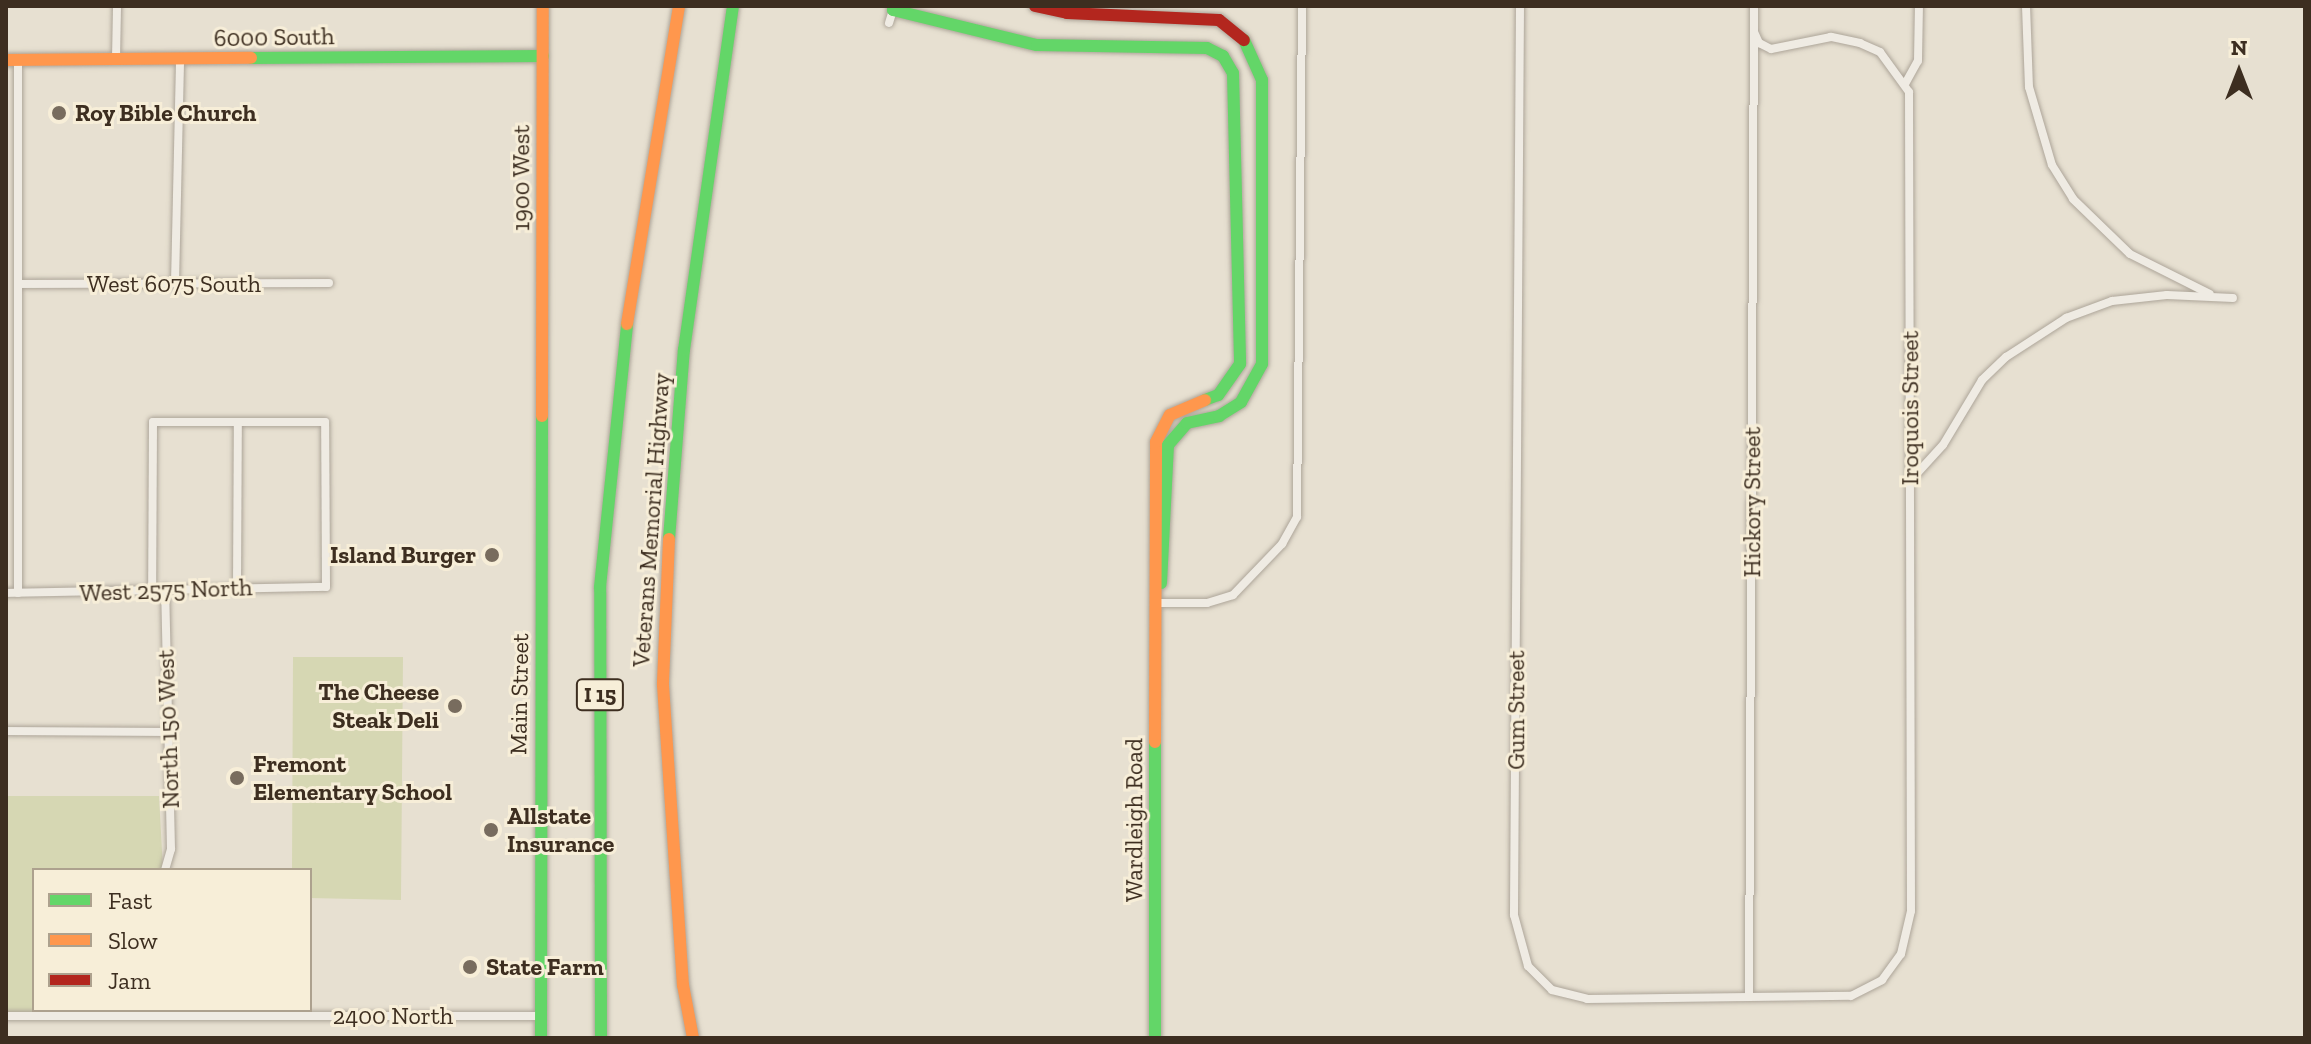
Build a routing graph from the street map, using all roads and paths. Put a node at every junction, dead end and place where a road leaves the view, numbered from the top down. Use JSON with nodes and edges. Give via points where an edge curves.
{"nodes":[{"id":1,"x":117,"y":6,"type":"edge"},
{"id":2,"x":543,"y":6,"type":"edge"},
{"id":3,"x":679,"y":6,"type":"edge"},
{"id":4,"x":733,"y":6,"type":"edge"},
{"id":5,"x":744,"y":6,"type":"edge"},
{"id":6,"x":1035,"y":6,"type":"edge"},
{"id":7,"x":1302,"y":6,"type":"edge"},
{"id":8,"x":1520,"y":6,"type":"edge"},
{"id":9,"x":1754,"y":6,"type":"edge"},
{"id":10,"x":1919,"y":6,"type":"edge"},
{"id":11,"x":2026,"y":6,"type":"edge"},
{"id":12,"x":892,"y":13,"type":"edge"},
{"id":13,"x":1754,"y":32,"type":"junction"},
{"id":14,"x":543,"y":56,"type":"junction"},
{"id":15,"x":116,"y":59,"type":"junction"},
{"id":16,"x":12,"y":60,"type":"edge"},
{"id":17,"x":180,"y":60,"type":"junction"},
{"id":18,"x":728,"y":68,"type":"junction"},
{"id":19,"x":1905,"y":84,"type":"junction"},
{"id":20,"x":175,"y":283,"type":"junction"},
{"id":21,"x":329,"y":283,"type":"dead end"},
{"id":22,"x":19,"y":284,"type":"junction"},
{"id":23,"x":2216,"y":297,"type":"junction"},
{"id":24,"x":2233,"y":298,"type":"dead end"},
{"id":25,"x":542,"y":350,"type":"joint"},
{"id":26,"x":238,"y":422,"type":"junction"},
{"id":27,"x":1910,"y":480,"type":"junction"},
{"id":28,"x":152,"y":587,"type":"junction"},
{"id":29,"x":237,"y":587,"type":"junction"},
{"id":30,"x":165,"y":588,"type":"junction"},
{"id":31,"x":6,"y":593,"type":"edge"},
{"id":32,"x":18,"y":593,"type":"junction"},
{"id":33,"x":1156,"y":603,"type":"junction"},
{"id":34,"x":6,"y":731,"type":"edge"},
{"id":35,"x":170,"y":732,"type":"junction"},
{"id":36,"x":166,"y":868,"type":"edge"},
{"id":37,"x":1911,"y":911,"type":"joint"},
{"id":38,"x":1749,"y":997,"type":"junction"},
{"id":39,"x":80,"y":1013,"type":"edge"},
{"id":40,"x":6,"y":1016,"type":"edge"},
{"id":41,"x":540,"y":1016,"type":"junction"},
{"id":42,"x":541,"y":1038,"type":"edge"},
{"id":43,"x":601,"y":1038,"type":"edge"},
{"id":44,"x":693,"y":1038,"type":"edge"},
{"id":45,"x":1155,"y":1038,"type":"edge"}],
"edges":[{"from":1,"to":15,"type":"street"},
{"from":2,"to":14,"type":"main road","name":"1900 West"},
{"from":3,"to":43,"type":"main road","name":"Veterans Memorial Highway","number":"I 15","via":[[622,353],[600,587]]},
{"from":4,"to":18,"type":"main road","name":"Veterans Memorial Highway"},
{"from":5,"to":18,"type":"main road"},
{"from":6,"to":33,"type":"main road","via":[[1067,13],[1219,20],[1241,34],[1262,80],[1262,364],[1241,402],[1219,416],[1187,423],[1168,445],[1165,559]]},
{"from":7,"to":33,"type":"street","via":[[1297,517],[1282,544],[1233,595],[1207,603]]},
{"from":8,"to":38,"type":"street","name":"Gum Street","via":[[1514,915],[1520,942],[1528,966],[1552,990],[1587,999]]},
{"from":9,"to":13,"type":"street","name":"Hickory Street"},
{"from":10,"to":19,"type":"street","via":[[1918,61]]},
{"from":11,"to":23,"type":"street","via":[[2029,87],[2038,125],[2073,199],[2130,254]]},
{"from":12,"to":33,"type":"main road","via":[[1037,45],[1207,48],[1231,67],[1241,357],[1224,390],[1176,410],[1157,436]]},
{"from":13,"to":19,"type":"street","via":[[1759,43],[1771,49],[1831,37],[1860,43],[1880,52]]},
{"from":13,"to":38,"type":"street","name":"Hickory Street"},
{"from":14,"to":17,"type":"main road","name":"6000 South"},
{"from":14,"to":25,"type":"main road","name":"1900 West"},
{"from":15,"to":16,"type":"main road","name":"6000 South"},
{"from":15,"to":17,"type":"main road","name":"6000 South"},
{"from":16,"to":22,"type":"street"},
{"from":17,"to":20,"type":"street"},
{"from":18,"to":44,"type":"main road","name":"Veterans Memorial Highway","via":[[684,350],[666,573],[663,685],[670,816],[683,985]]},
{"from":19,"to":27,"type":"street","name":"Iroquois Street"},
{"from":20,"to":21,"type":"street","name":"West 6075 South"},
{"from":20,"to":22,"type":"street","name":"West 6075 South"},
{"from":22,"to":32,"type":"street"},
{"from":23,"to":24,"type":"street"},
{"from":23,"to":27,"type":"street","via":[[2112,301],[2037,334],[1982,380],[1943,445]]},
{"from":25,"to":41,"type":"main road","name":"Main Street"},
{"from":26,"to":28,"type":"street","via":[[153,422]]},
{"from":26,"to":29,"type":"street"},
{"from":26,"to":29,"type":"street","name":"West 2575 North","via":[[325,422],[326,587]]},
{"from":27,"to":37,"type":"street","name":"Iroquois Street"},
{"from":28,"to":30,"type":"street","name":"West 2575 North"},
{"from":28,"to":32,"type":"street","name":"West 2575 North"},
{"from":29,"to":30,"type":"street","name":"West 2575 North"},
{"from":30,"to":35,"type":"street","name":"North 150 West"},
{"from":31,"to":32,"type":"street","name":"West 2575 North"},
{"from":33,"to":45,"type":"main road","name":"Wardleigh Road"},
{"from":34,"to":35,"type":"street"},
{"from":35,"to":36,"type":"street","name":"North 150 West","via":[[171,849]]},
{"from":37,"to":38,"type":"street","name":"Gum Street","via":[[1901,954],[1882,980],[1851,996]]},
{"from":39,"to":40,"type":"street","name":"2400 North"},
{"from":39,"to":41,"type":"street","name":"2400 North"},
{"from":41,"to":42,"type":"main road","name":"Main Street"}]}
